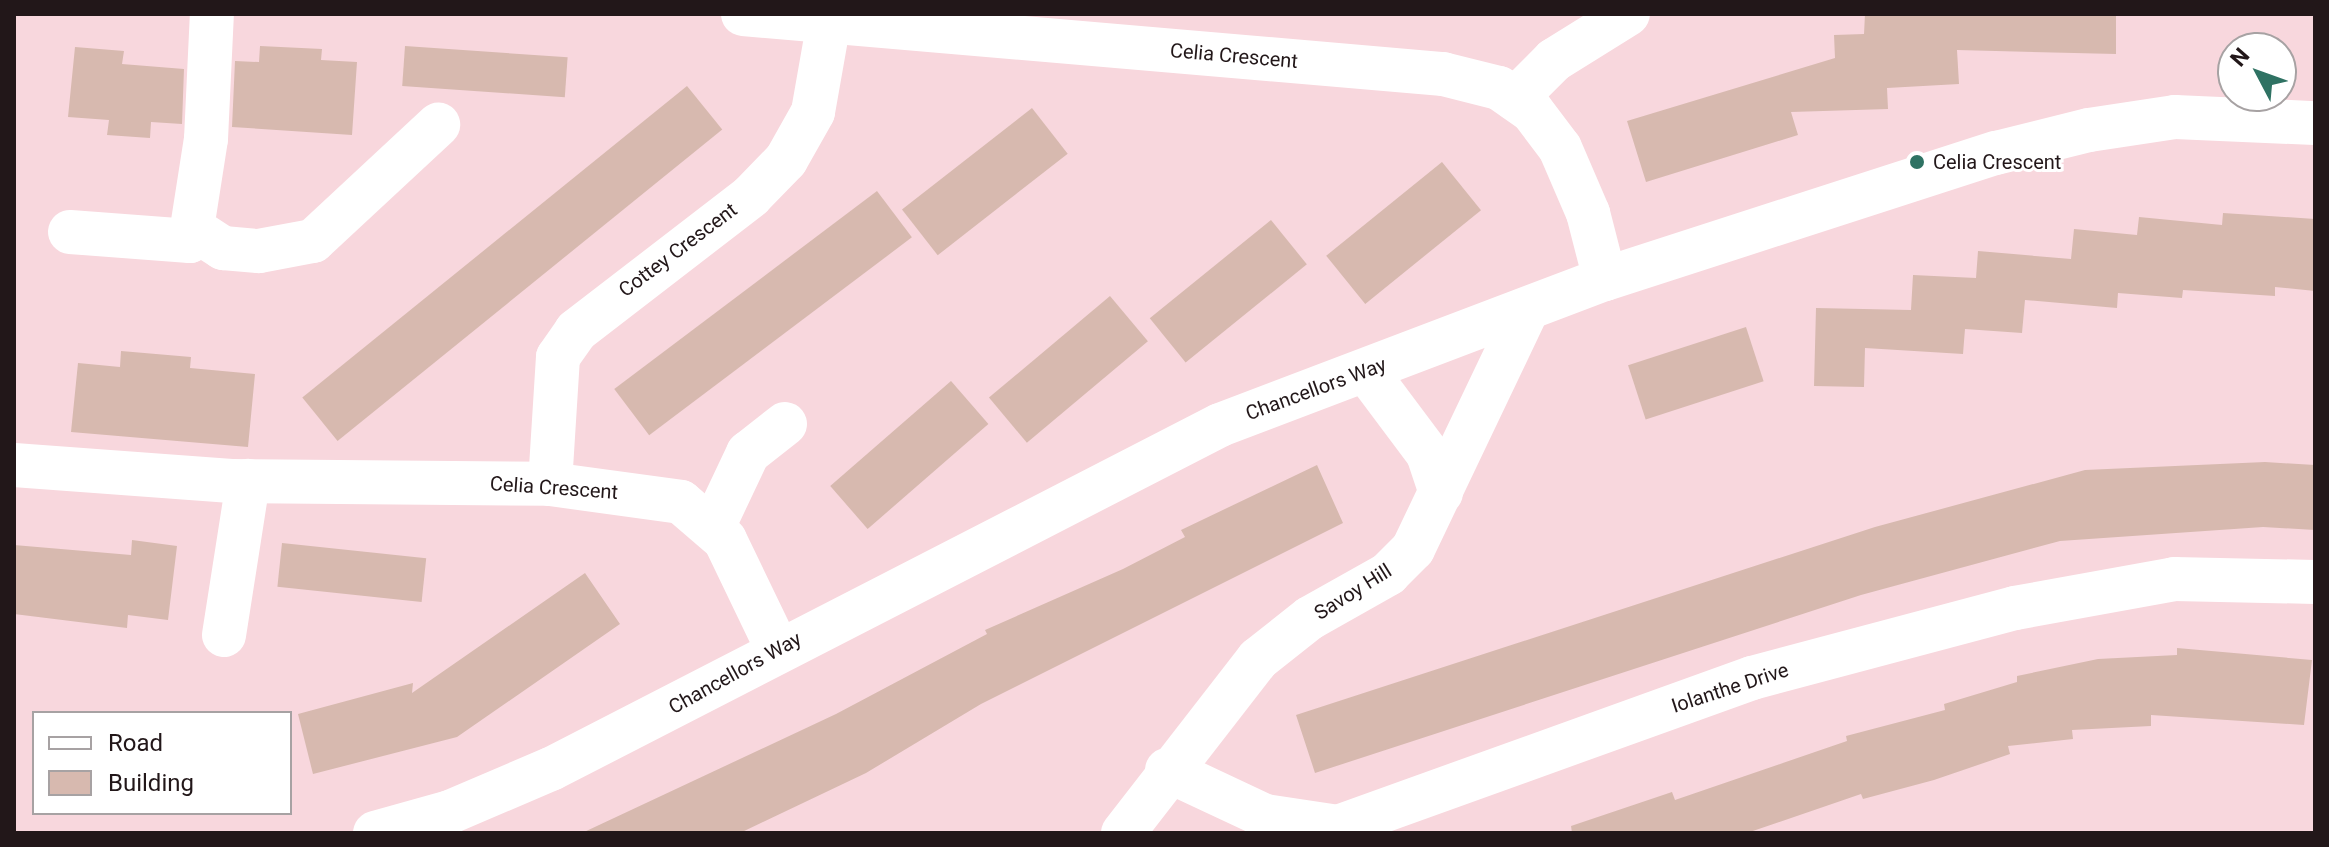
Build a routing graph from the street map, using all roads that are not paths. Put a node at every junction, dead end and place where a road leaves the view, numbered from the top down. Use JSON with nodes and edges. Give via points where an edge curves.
{"nodes":[{"id":1,"x":212,"y":14,"type":"edge"},
{"id":2,"x":743,"y":14,"type":"edge"},
{"id":3,"x":1628,"y":14,"type":"edge"},
{"id":4,"x":829,"y":21,"type":"junction"},
{"id":5,"x":1515,"y":99,"type":"junction"},
{"id":6,"x":2315,"y":123,"type":"edge"},
{"id":7,"x":438,"y":125,"type":"dead end"},
{"id":8,"x":192,"y":228,"type":"junction"},
{"id":9,"x":70,"y":232,"type":"dead end"},
{"id":10,"x":1605,"y":279,"type":"junction"},
{"id":11,"x":1526,"y":312,"type":"junction"},
{"id":12,"x":1366,"y":371,"type":"junction"},
{"id":13,"x":785,"y":424,"type":"dead end"},
{"id":14,"x":14,"y":465,"type":"edge"},
{"id":15,"x":248,"y":481,"type":"junction"},
{"id":16,"x":550,"y":484,"type":"junction"},
{"id":17,"x":1441,"y":493,"type":"junction"},
{"id":18,"x":714,"y":525,"type":"junction"},
{"id":19,"x":2315,"y":582,"type":"edge"},
{"id":20,"x":224,"y":635,"type":"dead end"},
{"id":21,"x":777,"y":648,"type":"junction"},
{"id":22,"x":1167,"y":770,"type":"junction"},
{"id":23,"x":375,"y":833,"type":"edge"},
{"id":24,"x":1123,"y":833,"type":"edge"}],
"edges":[{"from":1,"to":8,"type":"street","via":[[206,139]]},
{"from":2,"to":4,"type":"street","name":"Celia Crescent"},
{"from":3,"to":5,"type":"street","via":[[1554,60]]},
{"from":4,"to":5,"type":"street","name":"Celia Crescent","via":[[1443,74],[1499,88]]},
{"from":4,"to":16,"type":"street","name":"Cottey Crescent","via":[[813,112],[786,160],[751,196],[576,331],[558,357]]},
{"from":5,"to":10,"type":"street","name":"Celia Crescent","via":[[1560,148],[1588,213]]},
{"from":6,"to":10,"type":"street","name":"Chancellors Way","via":[[2175,117],[2089,130],[1996,153]]},
{"from":7,"to":8,"type":"street","via":[[313,241],[259,251],[223,248]]},
{"from":8,"to":9,"type":"street","via":[[190,241]]},
{"from":10,"to":11,"type":"street","name":"Chancellors Way"},
{"from":11,"to":12,"type":"street","name":"Chancellors Way"},
{"from":11,"to":17,"type":"street","name":"Savoy Hill"},
{"from":12,"to":17,"type":"street","via":[[1428,454]]},
{"from":12,"to":21,"type":"street","name":"Chancellors Way","via":[[1220,425]]},
{"from":13,"to":18,"type":"street","via":[[748,453]]},
{"from":14,"to":15,"type":"street","name":"Celia Crescent","via":[[78,475]]},
{"from":15,"to":16,"type":"street","name":"Celia Crescent"},
{"from":15,"to":20,"type":"street"},
{"from":16,"to":18,"type":"street","name":"Celia Crescent","via":[[681,502]]},
{"from":17,"to":22,"type":"street","name":"Savoy Hill","via":[[1413,549],[1388,574],[1310,618],[1258,659]]},
{"from":18,"to":21,"type":"street","name":"Celia Crescent"},
{"from":19,"to":22,"type":"street","name":"Iolanthe Drive","via":[[2174,579],[2015,608],[1752,678],[1338,827],[1265,816]]},
{"from":21,"to":23,"type":"street","name":"Chancellors Way","via":[[551,769],[450,812]]},
{"from":22,"to":24,"type":"street","name":"Savoy Hill"}]}
